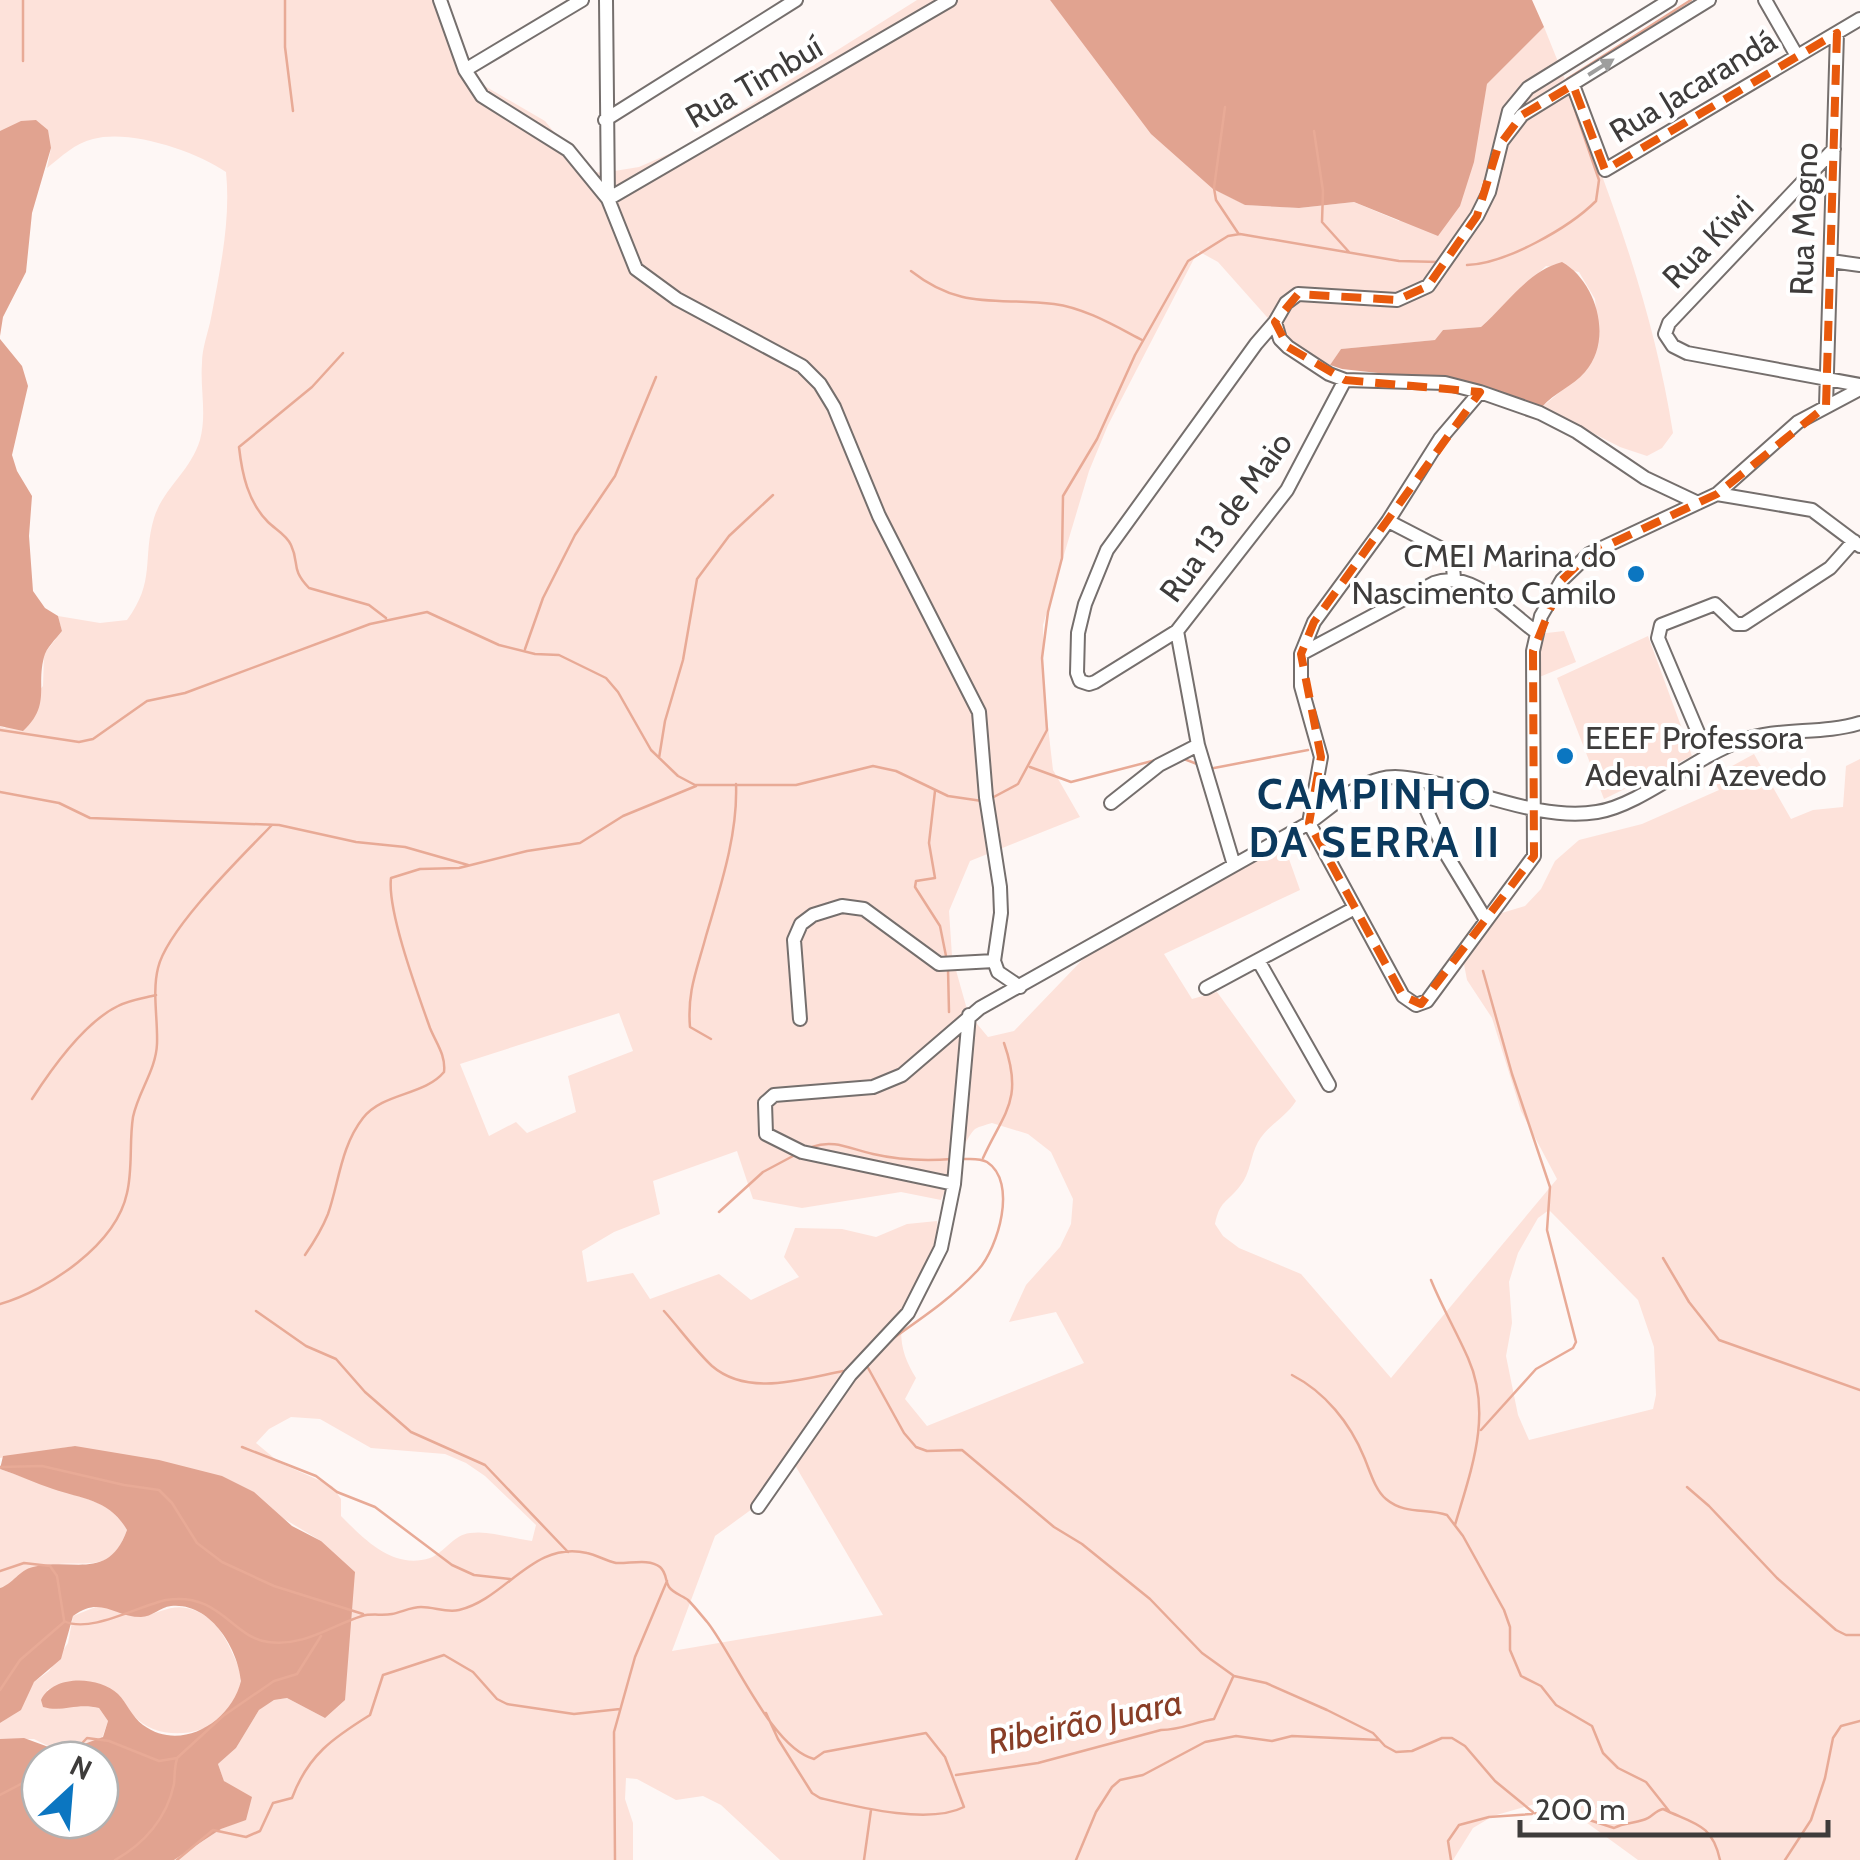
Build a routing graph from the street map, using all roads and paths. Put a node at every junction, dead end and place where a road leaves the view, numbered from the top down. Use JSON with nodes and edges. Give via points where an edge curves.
{"nodes":[{"id":1,"x":440,"y":0,"type":"edge"},
{"id":2,"x":582,"y":0,"type":"edge"},
{"id":3,"x":606,"y":0,"type":"edge"},
{"id":4,"x":796,"y":0,"type":"edge"},
{"id":5,"x":950,"y":0,"type":"edge"},
{"id":6,"x":1670,"y":0,"type":"edge"},
{"id":7,"x":1709,"y":0,"type":"edge"},
{"id":8,"x":1765,"y":0,"type":"edge"},
{"id":9,"x":1860,"y":19,"type":"edge"},
{"id":10,"x":1838,"y":34,"type":"junction"},
{"id":11,"x":1797,"y":56,"type":"junction"},
{"id":12,"x":465,"y":70,"type":"junction"},
{"id":13,"x":1573,"y":84,"type":"junction"},
{"id":14,"x":1515,"y":113,"type":"junction"},
{"id":15,"x":604,"y":120,"type":"junction"},
{"id":16,"x":1834,"y":150,"type":"junction"},
{"id":17,"x":608,"y":198,"type":"junction"},
{"id":18,"x":1831,"y":261,"type":"junction"},
{"id":19,"x":1860,"y":265,"type":"edge"},
{"id":20,"x":1276,"y":322,"type":"junction"},
{"id":21,"x":1345,"y":380,"type":"junction"},
{"id":22,"x":1825,"y":380,"type":"junction"},
{"id":23,"x":1860,"y":387,"type":"edge"},
{"id":24,"x":1480,"y":392,"type":"junction"},
{"id":25,"x":1826,"y":406,"type":"junction"},
{"id":26,"x":1716,"y":494,"type":"junction"},
{"id":27,"x":1698,"y":503,"type":"junction"},
{"id":28,"x":1388,"y":521,"type":"junction"},
{"id":29,"x":1857,"y":544,"type":"edge"},
{"id":30,"x":1454,"y":578,"type":"junction"},
{"id":31,"x":1178,"y":631,"type":"junction"},
{"id":32,"x":1536,"y":632,"type":"junction"},
{"id":33,"x":1301,"y":654,"type":"junction"},
{"id":34,"x":1860,"y":723,"type":"edge"},
{"id":35,"x":1198,"y":745,"type":"junction"},
{"id":36,"x":1708,"y":756,"type":"junction"},
{"id":37,"x":1413,"y":779,"type":"junction"},
{"id":38,"x":1111,"y":803,"type":"dead end"},
{"id":39,"x":1536,"y":803,"type":"junction"},
{"id":40,"x":1309,"y":823,"type":"junction"},
{"id":41,"x":1234,"y":866,"type":"junction"},
{"id":42,"x":1353,"y":909,"type":"junction"},
{"id":43,"x":1486,"y":920,"type":"junction"},
{"id":44,"x":1258,"y":960,"type":"junction"},
{"id":45,"x":994,"y":961,"type":"junction"},
{"id":46,"x":1020,"y":987,"type":"junction"},
{"id":47,"x":1206,"y":988,"type":"dead end"},
{"id":48,"x":969,"y":1015,"type":"junction"},
{"id":49,"x":800,"y":1019,"type":"dead end"},
{"id":50,"x":1329,"y":1085,"type":"dead end"},
{"id":51,"x":954,"y":1184,"type":"junction"},
{"id":52,"x":758,"y":1508,"type":"dead end"}],
"edges":[{"from":1,"to":12,"type":"street"},
{"from":2,"to":12,"type":"street"},
{"from":3,"to":15,"type":"street"},
{"from":4,"to":15,"type":"street"},
{"from":5,"to":17,"type":"street","name":"Rua Timbuí"},
{"from":6,"to":14,"type":"street","via":[[1540,78]]},
{"from":13,"to":7,"type":"street","one_way":true},
{"from":8,"to":11,"type":"street"},
{"from":9,"to":10,"type":"street","name":"Rua Jacarandá"},
{"from":10,"to":11,"type":"street","name":"Rua Jacarandá"},
{"from":10,"to":16,"type":"street","name":"Rua Mogno"},
{"from":11,"to":13,"type":"street","name":"Rua Jacarandá","via":[[1605,170]]},
{"from":12,"to":17,"type":"street","via":[[482,96],[568,150]]},
{"from":13,"to":14,"type":"street"},
{"from":14,"to":20,"type":"street","via":[[1498,147],[1489,192],[1428,286],[1396,300],[1298,294]]},
{"from":15,"to":17,"type":"street"},
{"from":16,"to":18,"type":"street","name":"Rua Mogno"},
{"from":16,"to":22,"type":"street","name":"Rua Kiwi","via":[[1665,330],[1682,352]]},
{"from":17,"to":45,"type":"street","via":[[636,269],[802,366],[834,407],[878,516],[976,704],[1000,913]]},
{"from":18,"to":19,"type":"street"},
{"from":18,"to":22,"type":"street","name":"Rua Mogno"},
{"from":20,"to":21,"type":"street","via":[[1288,347]]},
{"from":20,"to":31,"type":"street","via":[[1107,550],[1078,633],[1080,681],[1095,682]]},
{"from":21,"to":24,"type":"street","via":[[1446,383]]},
{"from":21,"to":31,"type":"street","name":"Rua 13 de Maio","via":[[1287,490]]},
{"from":22,"to":23,"type":"street"},
{"from":22,"to":25,"type":"street","name":"Rua Mogno"},
{"from":23,"to":25,"type":"street"},
{"from":24,"to":27,"type":"street","via":[[1564,426],[1644,478]]},
{"from":24,"to":28,"type":"street","via":[[1440,439]]},
{"from":25,"to":26,"type":"street"},
{"from":26,"to":27,"type":"street"},
{"from":26,"to":29,"type":"street","via":[[1812,510]]},
{"from":27,"to":32,"type":"street","via":[[1590,554],[1562,580]]},
{"from":28,"to":30,"type":"street","via":[[1452,556]]},
{"from":28,"to":33,"type":"street","via":[[1314,622]]},
{"from":29,"to":36,"type":"street","via":[[1744,624],[1715,604],[1661,625],[1658,638]]},
{"from":30,"to":32,"type":"street","via":[[1473,584]]},
{"from":30,"to":33,"type":"street"},
{"from":31,"to":35,"type":"street","name":"Rua 13 de Maio"},
{"from":32,"to":39,"type":"street"},
{"from":33,"to":40,"type":"street","via":[[1301,686],[1321,757]]},
{"from":34,"to":36,"type":"street","via":[[1755,737]]},
{"from":35,"to":38,"type":"street","via":[[1158,765]]},
{"from":35,"to":41,"type":"street","name":"Rua 13 de Maio"},
{"from":36,"to":39,"type":"street","via":[[1605,811],[1582,814]]},
{"from":37,"to":39,"type":"street"},
{"from":37,"to":40,"type":"street","via":[[1379,779]]},
{"from":37,"to":43,"type":"street","via":[[1446,854]]},
{"from":39,"to":43,"type":"street","via":[[1534,856]]},
{"from":40,"to":41,"type":"street"},
{"from":40,"to":42,"type":"street"},
{"from":41,"to":46,"type":"street"},
{"from":42,"to":43,"type":"street","via":[[1410,1003],[1421,1004]]},
{"from":42,"to":44,"type":"street"},
{"from":44,"to":47,"type":"street"},
{"from":44,"to":50,"type":"street"},
{"from":45,"to":46,"type":"street"},
{"from":45,"to":49,"type":"street","via":[[939,964],[864,909],[842,906],[813,915],[794,940]]},
{"from":46,"to":48,"type":"street"},
{"from":48,"to":51,"type":"street"},
{"from":48,"to":51,"type":"street","via":[[902,1076],[873,1087],[774,1096],[764,1110],[766,1134],[795,1149]]},
{"from":51,"to":52,"type":"street","via":[[941,1248],[914,1304],[850,1376]]}]}
